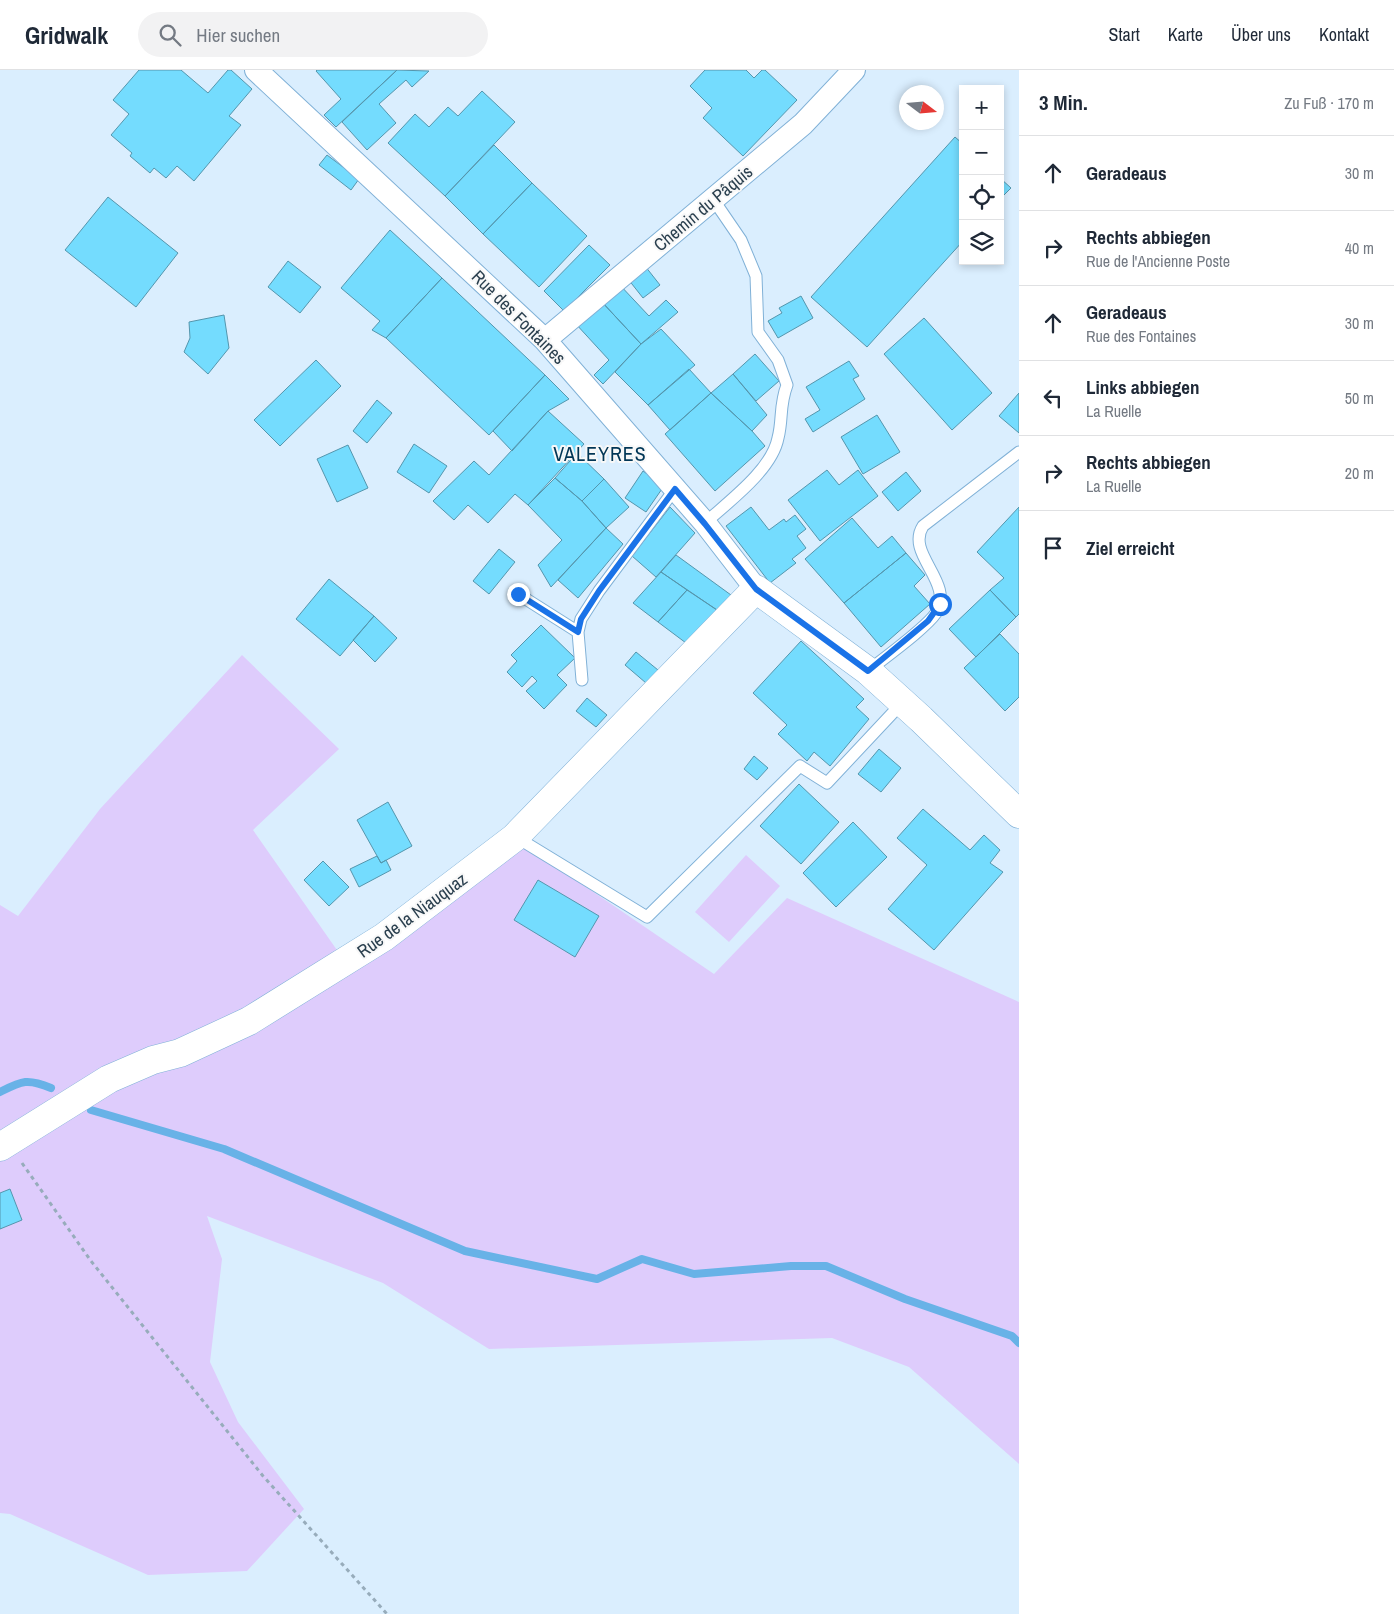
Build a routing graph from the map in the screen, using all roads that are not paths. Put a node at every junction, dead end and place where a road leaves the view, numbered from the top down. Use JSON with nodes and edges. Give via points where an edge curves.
{"nodes":[{"id":1,"x":256,"y":70,"type":"edge"},
{"id":2,"x":854,"y":70,"type":"edge"},
{"id":3,"x":713,"y":199,"type":"junction"},
{"id":4,"x":545,"y":340,"type":"junction"},
{"id":5,"x":1019,"y":452,"type":"edge"},
{"id":6,"x":675,"y":489,"type":"junction"},
{"id":7,"x":705,"y":524,"type":"junction"},
{"id":8,"x":756,"y":589,"type":"junction"},
{"id":9,"x":518,"y":594,"type":"dead end"},
{"id":10,"x":578,"y":632,"type":"junction"},
{"id":11,"x":868,"y":671,"type":"junction"},
{"id":12,"x":582,"y":680,"type":"dead end"},
{"id":13,"x":902,"y":703,"type":"junction"},
{"id":14,"x":1019,"y":814,"type":"edge"},
{"id":15,"x":515,"y":836,"type":"junction"},
{"id":16,"x":4,"y":1146,"type":"edge"}],
"edges":[{"from":1,"to":4,"type":"street","name":"Rue des Fontaines"},
{"from":2,"to":3,"type":"street","name":"Chemin du Pâquis","via":[[803,124]]},
{"from":3,"to":4,"type":"street","name":"Chemin du Pâquis"},
{"from":3,"to":7,"type":"lane","via":[[741,240],[756,276],[758,332],[778,360],[787,385],[781,402],[778,439],[769,459],[759,473]]},
{"from":4,"to":6,"type":"street","name":"Rue des Fontaines"},
{"from":5,"to":11,"type":"lane","via":[[923,526],[918,543],[939,586],[940,604],[928,621]]},
{"from":6,"to":7,"type":"street","name":"Rue des Fontaines"},
{"from":6,"to":10,"type":"lane","via":[[599,591],[581,619]]},
{"from":7,"to":8,"type":"street","name":"Rue des Fontaines"},
{"from":8,"to":11,"type":"street"},
{"from":8,"to":15,"type":"street","name":"Rue de la Niauquaz"},
{"from":9,"to":10,"type":"lane"},
{"from":10,"to":12,"type":"lane"},
{"from":11,"to":13,"type":"street"},
{"from":13,"to":14,"type":"street"},
{"from":13,"to":15,"type":"lane","via":[[827,783],[800,766],[647,918]]},
{"from":15,"to":16,"type":"street","name":"Rue de la Niauquaz","via":[[384,938],[346,963],[249,1021],[180,1053],[153,1060],[109,1080]]}]}
